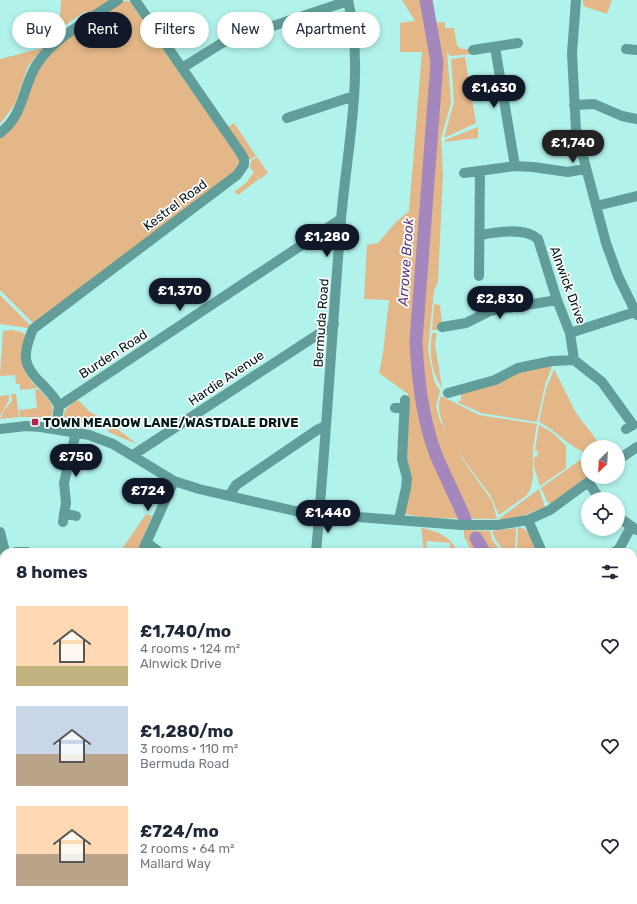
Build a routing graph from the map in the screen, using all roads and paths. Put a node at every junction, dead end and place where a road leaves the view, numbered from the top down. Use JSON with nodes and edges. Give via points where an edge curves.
{"nodes":[{"id":1,"x":118,"y":0,"type":"edge"},
{"id":2,"x":135,"y":0,"type":"edge"},
{"id":3,"x":576,"y":0,"type":"edge"},
{"id":4,"x":348,"y":1,"type":"edge"},
{"id":5,"x":518,"y":43,"type":"dead end"},
{"id":6,"x":495,"y":47,"type":"junction"},
{"id":7,"x":473,"y":50,"type":"dead end"},
{"id":8,"x":182,"y":68,"type":"junction"},
{"id":9,"x":354,"y":96,"type":"junction"},
{"id":10,"x":574,"y":105,"type":"junction"},
{"id":11,"x":287,"y":118,"type":"dead end"},
{"id":12,"x":637,"y":118,"type":"edge"},
{"id":13,"x":0,"y":133,"type":"edge"},
{"id":14,"x":515,"y":166,"type":"junction"},
{"id":15,"x":585,"y":169,"type":"junction"},
{"id":16,"x":480,"y":172,"type":"junction"},
{"id":17,"x":464,"y":173,"type":"dead end"},
{"id":18,"x":637,"y":196,"type":"edge"},
{"id":19,"x":596,"y":206,"type":"junction"},
{"id":20,"x":341,"y":219,"type":"junction"},
{"id":21,"x":480,"y":235,"type":"junction"},
{"id":22,"x":479,"y":276,"type":"dead end"},
{"id":23,"x":557,"y":300,"type":"junction"},
{"id":24,"x":636,"y":313,"type":"edge"},
{"id":25,"x":334,"y":324,"type":"junction"},
{"id":26,"x":442,"y":327,"type":"dead end"},
{"id":27,"x":570,"y":333,"type":"junction"},
{"id":28,"x":574,"y":360,"type":"junction"},
{"id":29,"x":454,"y":394,"type":"dead end"},
{"id":30,"x":59,"y":406,"type":"junction"},
{"id":31,"x":394,"y":408,"type":"dead end"},
{"id":32,"x":325,"y":426,"type":"junction"},
{"id":33,"x":0,"y":429,"type":"edge"},
{"id":34,"x":56,"y":429,"type":"junction"},
{"id":35,"x":626,"y":429,"type":"dead end"},
{"id":36,"x":76,"y":432,"type":"junction"},
{"id":37,"x":637,"y":446,"type":"edge"},
{"id":38,"x":134,"y":455,"type":"junction"},
{"id":39,"x":625,"y":455,"type":"edge"},
{"id":40,"x":174,"y":481,"type":"junction"},
{"id":41,"x":586,"y":484,"type":"edge"},
{"id":42,"x":230,"y":496,"type":"junction"},
{"id":43,"x":319,"y":514,"type":"junction"},
{"id":44,"x":76,"y":516,"type":"dead end"},
{"id":45,"x":399,"y":520,"type":"junction"},
{"id":46,"x":528,"y":520,"type":"junction"},
{"id":47,"x":625,"y":523,"type":"edge"},
{"id":48,"x":634,"y":529,"type":"edge"},
{"id":49,"x":0,"y":532,"type":"edge"},
{"id":50,"x":146,"y":542,"type":"junction"},
{"id":51,"x":4,"y":548,"type":"edge"},
{"id":52,"x":144,"y":548,"type":"edge"},
{"id":53,"x":154,"y":548,"type":"edge"},
{"id":54,"x":316,"y":548,"type":"edge"},
{"id":55,"x":540,"y":548,"type":"edge"},
{"id":56,"x":620,"y":548,"type":"edge"}],
"edges":[{"from":1,"to":13,"type":"street","via":[[51,48],[36,65],[18,111]]},
{"from":2,"to":8,"type":"street","name":"Kestrel Road"},
{"from":3,"to":10,"type":"street","via":[[572,53]]},
{"from":4,"to":8,"type":"street","via":[[222,44]]},
{"from":4,"to":9,"type":"street","name":"Bermuda Road","via":[[356,52]]},
{"from":5,"to":6,"type":"street"},
{"from":6,"to":7,"type":"street"},
{"from":6,"to":14,"type":"street"},
{"from":8,"to":30,"type":"street","name":"Kestrel Road","via":[[240,152],[244,165],[237,175],[33,329],[26,347],[28,367],[34,377],[56,398]]},
{"from":9,"to":11,"type":"street"},
{"from":9,"to":20,"type":"street","name":"Bermuda Road"},
{"from":10,"to":12,"type":"street","via":[[594,104],[622,116]]},
{"from":10,"to":15,"type":"street","via":[[576,130]]},
{"from":14,"to":15,"type":"street","via":[[568,172]]},
{"from":14,"to":16,"type":"street"},
{"from":15,"to":19,"type":"street"},
{"from":16,"to":17,"type":"street"},
{"from":16,"to":21,"type":"street"},
{"from":18,"to":19,"type":"street"},
{"from":19,"to":24,"type":"street","via":[[618,276]]},
{"from":20,"to":25,"type":"street","name":"Bermuda Road"},
{"from":20,"to":30,"type":"street","name":"Burden Road"},
{"from":21,"to":22,"type":"street"},
{"from":21,"to":23,"type":"street","name":"Alnwick Drive","via":[[505,232],[534,235],[538,239]]},
{"from":23,"to":26,"type":"street","via":[[496,310],[466,323]]},
{"from":23,"to":27,"type":"street","name":"Alnwick Drive"},
{"from":24,"to":27,"type":"street","name":"Alnwick Drive"},
{"from":25,"to":32,"type":"street","name":"Bermuda Road"},
{"from":25,"to":38,"type":"street","name":"Hardie Avenue"},
{"from":27,"to":28,"type":"street"},
{"from":28,"to":29,"type":"street","via":[[552,361],[518,368],[495,380]]},
{"from":28,"to":35,"type":"street","via":[[602,382],[632,425]]},
{"from":30,"to":34,"type":"street"},
{"from":31,"to":45,"type":"street","via":[[405,404],[402,459],[407,478]]},
{"from":32,"to":42,"type":"street","via":[[236,485]]},
{"from":32,"to":43,"type":"street","name":"Bermuda Road"},
{"from":33,"to":34,"type":"street","via":[[26,426]]},
{"from":34,"to":36,"type":"street"},
{"from":36,"to":38,"type":"street","via":[[113,444]]},
{"from":36,"to":44,"type":"street","via":[[64,483],[66,503],[63,517]]},
{"from":37,"to":39,"type":"street"},
{"from":38,"to":40,"type":"street"},
{"from":40,"to":42,"type":"street"},
{"from":40,"to":50,"type":"street"},
{"from":41,"to":46,"type":"street","via":[[550,510]]},
{"from":42,"to":43,"type":"street"},
{"from":43,"to":45,"type":"street"},
{"from":43,"to":54,"type":"street","name":"Bermuda Road"},
{"from":45,"to":46,"type":"street","via":[[461,525],[488,525]]},
{"from":46,"to":55,"type":"street"},
{"from":47,"to":48,"type":"street"},
{"from":48,"to":56,"type":"street"},
{"from":49,"to":51,"type":"street"},
{"from":50,"to":52,"type":"street"},
{"from":50,"to":53,"type":"street"}]}
